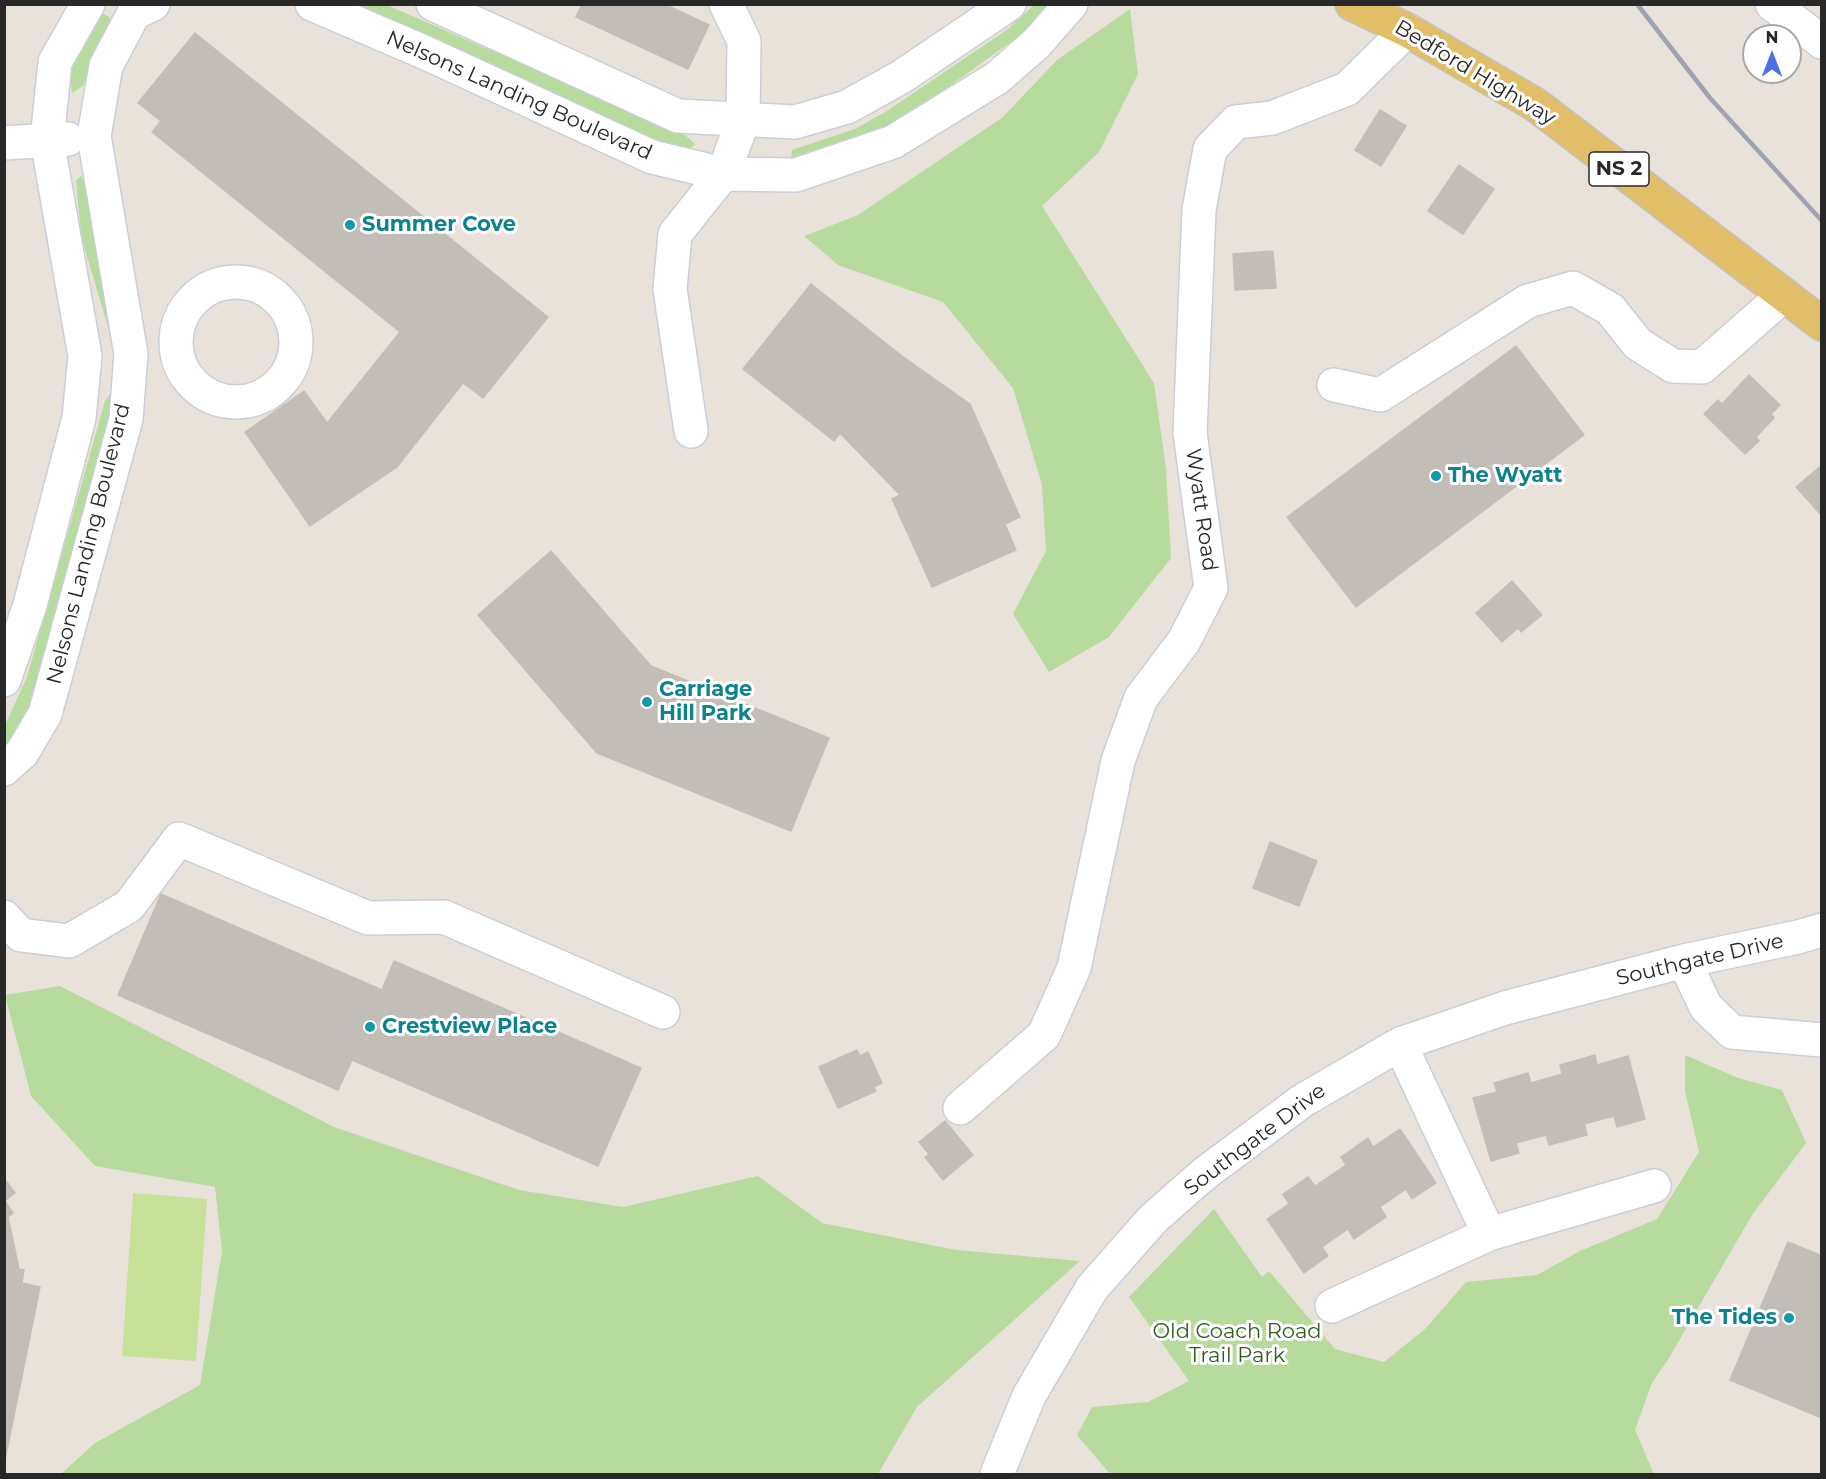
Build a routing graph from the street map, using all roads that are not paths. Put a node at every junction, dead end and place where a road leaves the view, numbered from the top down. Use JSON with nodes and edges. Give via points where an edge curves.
{"nodes":[{"id":1,"x":88,"y":4,"type":"edge"},
{"id":2,"x":312,"y":4,"type":"edge"},
{"id":3,"x":433,"y":4,"type":"edge"},
{"id":4,"x":726,"y":4,"type":"edge"},
{"id":5,"x":1009,"y":4,"type":"edge"},
{"id":6,"x":1071,"y":4,"type":"edge"},
{"id":7,"x":1353,"y":4,"type":"edge"},
{"id":8,"x":1772,"y":4,"type":"edge"},
{"id":9,"x":137,"y":7,"type":"edge"},
{"id":10,"x":1407,"y":30,"type":"junction"},
{"id":11,"x":1821,"y":42,"type":"edge"},
{"id":12,"x":743,"y":121,"type":"junction"},
{"id":13,"x":94,"y":136,"type":"junction"},
{"id":14,"x":47,"y":140,"type":"junction"},
{"id":15,"x":4,"y":143,"type":"edge"},
{"id":16,"x":723,"y":174,"type":"junction"},
{"id":17,"x":1784,"y":295,"type":"junction"},
{"id":18,"x":1821,"y":324,"type":"edge"},
{"id":19,"x":131,"y":354,"type":"junction"},
{"id":20,"x":85,"y":356,"type":"junction"},
{"id":21,"x":178,"y":358,"type":"dead end"},
{"id":22,"x":1335,"y":385,"type":"dead end"},
{"id":23,"x":691,"y":431,"type":"dead end"},
{"id":24,"x":4,"y":680,"type":"edge"},
{"id":25,"x":4,"y":769,"type":"edge"},
{"id":26,"x":4,"y":917,"type":"edge"},
{"id":27,"x":1821,"y":930,"type":"edge"},
{"id":28,"x":1684,"y":961,"type":"junction"},
{"id":29,"x":663,"y":1012,"type":"dead end"},
{"id":30,"x":1821,"y":1040,"type":"edge"},
{"id":31,"x":1400,"y":1044,"type":"junction"},
{"id":32,"x":960,"y":1108,"type":"dead end"},
{"id":33,"x":1654,"y":1186,"type":"dead end"},
{"id":34,"x":1489,"y":1234,"type":"junction"},
{"id":35,"x":1332,"y":1306,"type":"dead end"},
{"id":36,"x":997,"y":1474,"type":"edge"}],
"edges":[{"from":1,"to":14,"type":"street","name":"Nelsons Landing Boulevard","via":[[54,62]]},
{"from":2,"to":16,"type":"street","name":"Nelsons Landing Boulevard","via":[[652,157]]},
{"from":3,"to":12,"type":"street","via":[[678,116]]},
{"from":4,"to":12,"type":"street","via":[[744,41]]},
{"from":5,"to":12,"type":"street","via":[[901,77],[847,107],[795,122]]},
{"from":6,"to":16,"type":"street","name":"Nelsons Landing Boulevard","via":[[1037,43],[997,78],[893,142],[796,175]]},
{"from":7,"to":10,"type":"main road","name":"Bedford Highway","number":"NS 2"},
{"from":8,"to":11,"type":"street"},
{"from":9,"to":13,"type":"street","name":"Nelsons Landing Boulevard","via":[[106,66]]},
{"from":10,"to":17,"type":"main road","name":"Bedford Highway","number":"NS 2","via":[[1536,105]]},
{"from":10,"to":32,"type":"street","name":"Wyatt Road","via":[[1347,89],[1272,118],[1236,122],[1210,148],[1199,210],[1190,433],[1211,588],[1184,641],[1141,698],[1118,761],[1074,968],[1044,1035]]},
{"from":12,"to":16,"type":"street"},
{"from":13,"to":14,"type":"street"},
{"from":13,"to":19,"type":"street","name":"Nelsons Landing Boulevard"},
{"from":14,"to":15,"type":"street"},
{"from":14,"to":20,"type":"street","name":"Nelsons Landing Boulevard"},
{"from":16,"to":23,"type":"street","via":[[675,234],[670,289]]},
{"from":17,"to":18,"type":"main road","name":"Bedford Highway","number":"NS 2"},
{"from":17,"to":22,"type":"street","via":[[1702,367],[1673,366],[1638,344],[1610,309],[1573,288],[1528,301],[1380,395]]},
{"from":19,"to":20,"type":"street"},
{"from":19,"to":21,"type":"street"},
{"from":19,"to":25,"type":"street","name":"Nelsons Landing Boulevard","via":[[126,419],[45,714],[22,753]]},
{"from":20,"to":24,"type":"street","name":"Nelsons Landing Boulevard","via":[[80,418],[30,605]]},
{"from":26,"to":29,"type":"street","via":[[21,935],[69,942],[129,906],[179,839],[368,918],[444,917]]},
{"from":27,"to":28,"type":"street","name":"Southgate Drive"},
{"from":28,"to":30,"type":"street","via":[[1706,1007],[1732,1032]]},
{"from":28,"to":31,"type":"street","name":"Southgate Drive","via":[[1505,1008]]},
{"from":31,"to":34,"type":"street"},
{"from":31,"to":36,"type":"street","name":"Southgate Drive","via":[[1302,1101],[1204,1174],[1153,1220],[1092,1288],[1029,1396]]},
{"from":33,"to":34,"type":"street"},
{"from":34,"to":35,"type":"street"}]}
